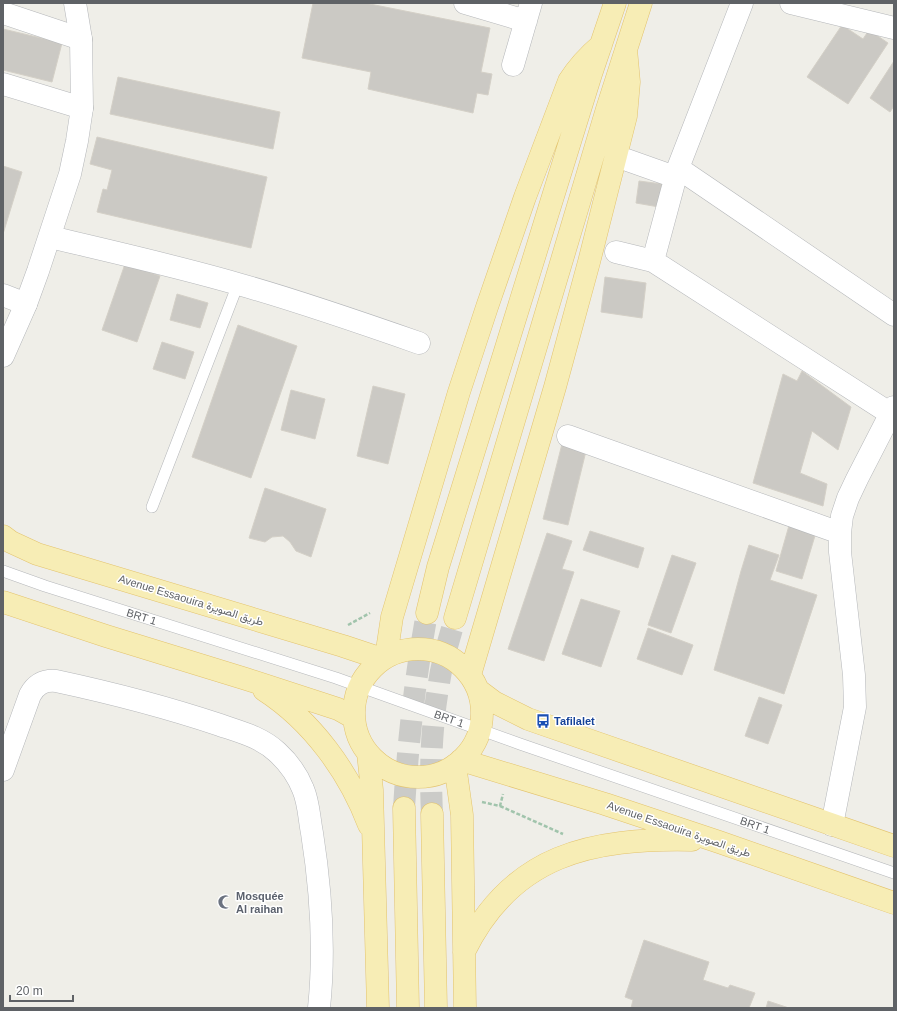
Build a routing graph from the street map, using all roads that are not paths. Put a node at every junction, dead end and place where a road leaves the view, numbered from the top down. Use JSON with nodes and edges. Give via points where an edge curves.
{"nodes":[{"id":1,"x":75,"y":3,"type":"edge"},
{"id":2,"x":465,"y":3,"type":"edge"},
{"id":3,"x":615,"y":3,"type":"edge"},
{"id":4,"x":641,"y":3,"type":"edge"},
{"id":5,"x":742,"y":3,"type":"edge"},
{"id":6,"x":791,"y":3,"type":"edge"},
{"id":7,"x":862,"y":11,"type":"edge"},
{"id":8,"x":529,"y":12,"type":"edge"},
{"id":9,"x":3,"y":13,"type":"edge"},
{"id":10,"x":894,"y":28,"type":"edge"},
{"id":11,"x":81,"y":39,"type":"junction"},
{"id":12,"x":601,"y":45,"type":"junction"},
{"id":13,"x":626,"y":49,"type":"junction"},
{"id":14,"x":513,"y":65,"type":"dead end"},
{"id":15,"x":3,"y":84,"type":"edge"},
{"id":16,"x":82,"y":108,"type":"junction"},
{"id":17,"x":627,"y":160,"type":"dead end"},
{"id":18,"x":676,"y":173,"type":"junction"},
{"id":19,"x":50,"y":237,"type":"junction"},
{"id":20,"x":616,"y":252,"type":"dead end"},
{"id":21,"x":653,"y":261,"type":"junction"},
{"id":22,"x":238,"y":284,"type":"junction"},
{"id":23,"x":3,"y":296,"type":"edge"},
{"id":24,"x":26,"y":304,"type":"junction"},
{"id":25,"x":894,"y":315,"type":"edge"},
{"id":26,"x":420,"y":343,"type":"dead end"},
{"id":27,"x":3,"y":356,"type":"edge"},
{"id":28,"x":892,"y":410,"type":"edge"},
{"id":29,"x":568,"y":436,"type":"dead end"},
{"id":30,"x":152,"y":507,"type":"dead end"},
{"id":31,"x":840,"y":533,"type":"junction"},
{"id":32,"x":3,"y":536,"type":"edge"},
{"id":33,"x":3,"y":571,"type":"edge"},
{"id":34,"x":3,"y":602,"type":"edge"},
{"id":35,"x":428,"y":613,"type":"tunnel mouth"},
{"id":36,"x":455,"y":618,"type":"tunnel mouth"},
{"id":37,"x":384,"y":658,"type":"junction"},
{"id":38,"x":246,"y":679,"type":"junction"},
{"id":39,"x":474,"y":683,"type":"junction"},
{"id":40,"x":359,"y":686,"type":"junction"},
{"id":41,"x":354,"y":718,"type":"junction"},
{"id":42,"x":480,"y":729,"type":"junction"},
{"id":43,"x":368,"y":753,"type":"junction"},
{"id":44,"x":458,"y":763,"type":"junction"},
{"id":45,"x":3,"y":770,"type":"edge"},
{"id":46,"x":404,"y":808,"type":"tunnel mouth"},
{"id":47,"x":432,"y":814,"type":"tunnel mouth"},
{"id":48,"x":832,"y":825,"type":"junction"},
{"id":49,"x":374,"y":837,"type":"junction"},
{"id":50,"x":719,"y":842,"type":"junction"},
{"id":51,"x":894,"y":846,"type":"edge"},
{"id":52,"x":894,"y":873,"type":"edge"},
{"id":53,"x":894,"y":903,"type":"edge"},
{"id":54,"x":464,"y":952,"type":"junction"},
{"id":55,"x":319,"y":1008,"type":"edge"},
{"id":56,"x":378,"y":1008,"type":"edge"},
{"id":57,"x":408,"y":1008,"type":"edge"},
{"id":58,"x":436,"y":1008,"type":"edge"},
{"id":59,"x":465,"y":1008,"type":"edge"}],
"edges":[{"from":1,"to":11,"type":"street"},
{"from":2,"to":8,"type":"street"},
{"from":3,"to":12,"type":"main road"},
{"from":4,"to":13,"type":"main road"},
{"from":5,"to":18,"type":"street"},
{"from":6,"to":7,"type":"street"},
{"from":7,"to":10,"type":"street"},
{"from":8,"to":14,"type":"street"},
{"from":9,"to":11,"type":"street"},
{"from":11,"to":16,"type":"street"},
{"from":12,"to":35,"type":"main road","via":[[438,567]]},
{"from":12,"to":37,"type":"main road","via":[[588,56],[569,81],[525,197],[459,392],[392,617]]},
{"from":13,"to":36,"type":"main road"},
{"from":13,"to":39,"type":"main road","via":[[629,82],[624,123],[589,262]]},
{"from":15,"to":16,"type":"street"},
{"from":16,"to":19,"type":"street","via":[[70,174]]},
{"from":17,"to":18,"type":"street"},
{"from":18,"to":21,"type":"street"},
{"from":18,"to":25,"type":"street"},
{"from":19,"to":22,"type":"street"},
{"from":19,"to":24,"type":"street"},
{"from":20,"to":21,"type":"street"},
{"from":21,"to":28,"type":"street"},
{"from":22,"to":26,"type":"street"},
{"from":22,"to":30,"type":"lane"},
{"from":23,"to":24,"type":"street"},
{"from":24,"to":27,"type":"street"},
{"from":28,"to":31,"type":"street","via":[[848,498]]},
{"from":29,"to":31,"type":"street"},
{"from":31,"to":48,"type":"street","via":[[855,707]]},
{"from":32,"to":37,"type":"main road","name":"Avenue Essaouira طريق الصويرة","via":[[10,542],[37,554]]},
{"from":33,"to":40,"type":"lane","name":"BRT 1"},
{"from":34,"to":38,"type":"main road"},
{"from":37,"to":39,"type":"main road","via":[[412,649],[438,652],[461,665]]},
{"from":37,"to":40,"type":"main road","via":[[373,667]]},
{"from":38,"to":41,"type":"main road","via":[[338,709]]},
{"from":38,"to":49,"type":"main road","via":[[288,708],[324,745],[352,787]]},
{"from":39,"to":42,"type":"main road","via":[[481,703]]},
{"from":39,"to":48,"type":"main road","via":[[494,702],[528,719]]},
{"from":40,"to":41,"type":"main road","via":[[354,702]]},
{"from":40,"to":42,"type":"lane","name":"BRT 1"},
{"from":41,"to":43,"type":"main road","via":[[356,731]]},
{"from":42,"to":44,"type":"main road","via":[[470,751]]},
{"from":42,"to":52,"type":"lane","name":"BRT 1"},
{"from":43,"to":44,"type":"main road","via":[[378,763],[402,775],[430,775],[443,772]]},
{"from":43,"to":49,"type":"main road"},
{"from":44,"to":50,"type":"main road","name":"Avenue Essaouira طريق الصويرة","via":[[510,775]]},
{"from":44,"to":54,"type":"main road","via":[[462,815]]},
{"from":45,"to":55,"type":"street","via":[[33,689],[50,680],[101,690],[189,715],[251,736],[276,751],[296,775],[308,804],[320,902],[322,944]]},
{"from":46,"to":57,"type":"main road"},
{"from":47,"to":58,"type":"main road"},
{"from":48,"to":51,"type":"main road"},
{"from":49,"to":56,"type":"main road"},
{"from":50,"to":53,"type":"main road","name":"Avenue Essaouira طريق الصويرة"},
{"from":50,"to":54,"type":"main road","via":[[664,839],[637,841],[592,847],[564,855],[528,874],[497,901],[484,917]]},
{"from":54,"to":59,"type":"main road"}]}
